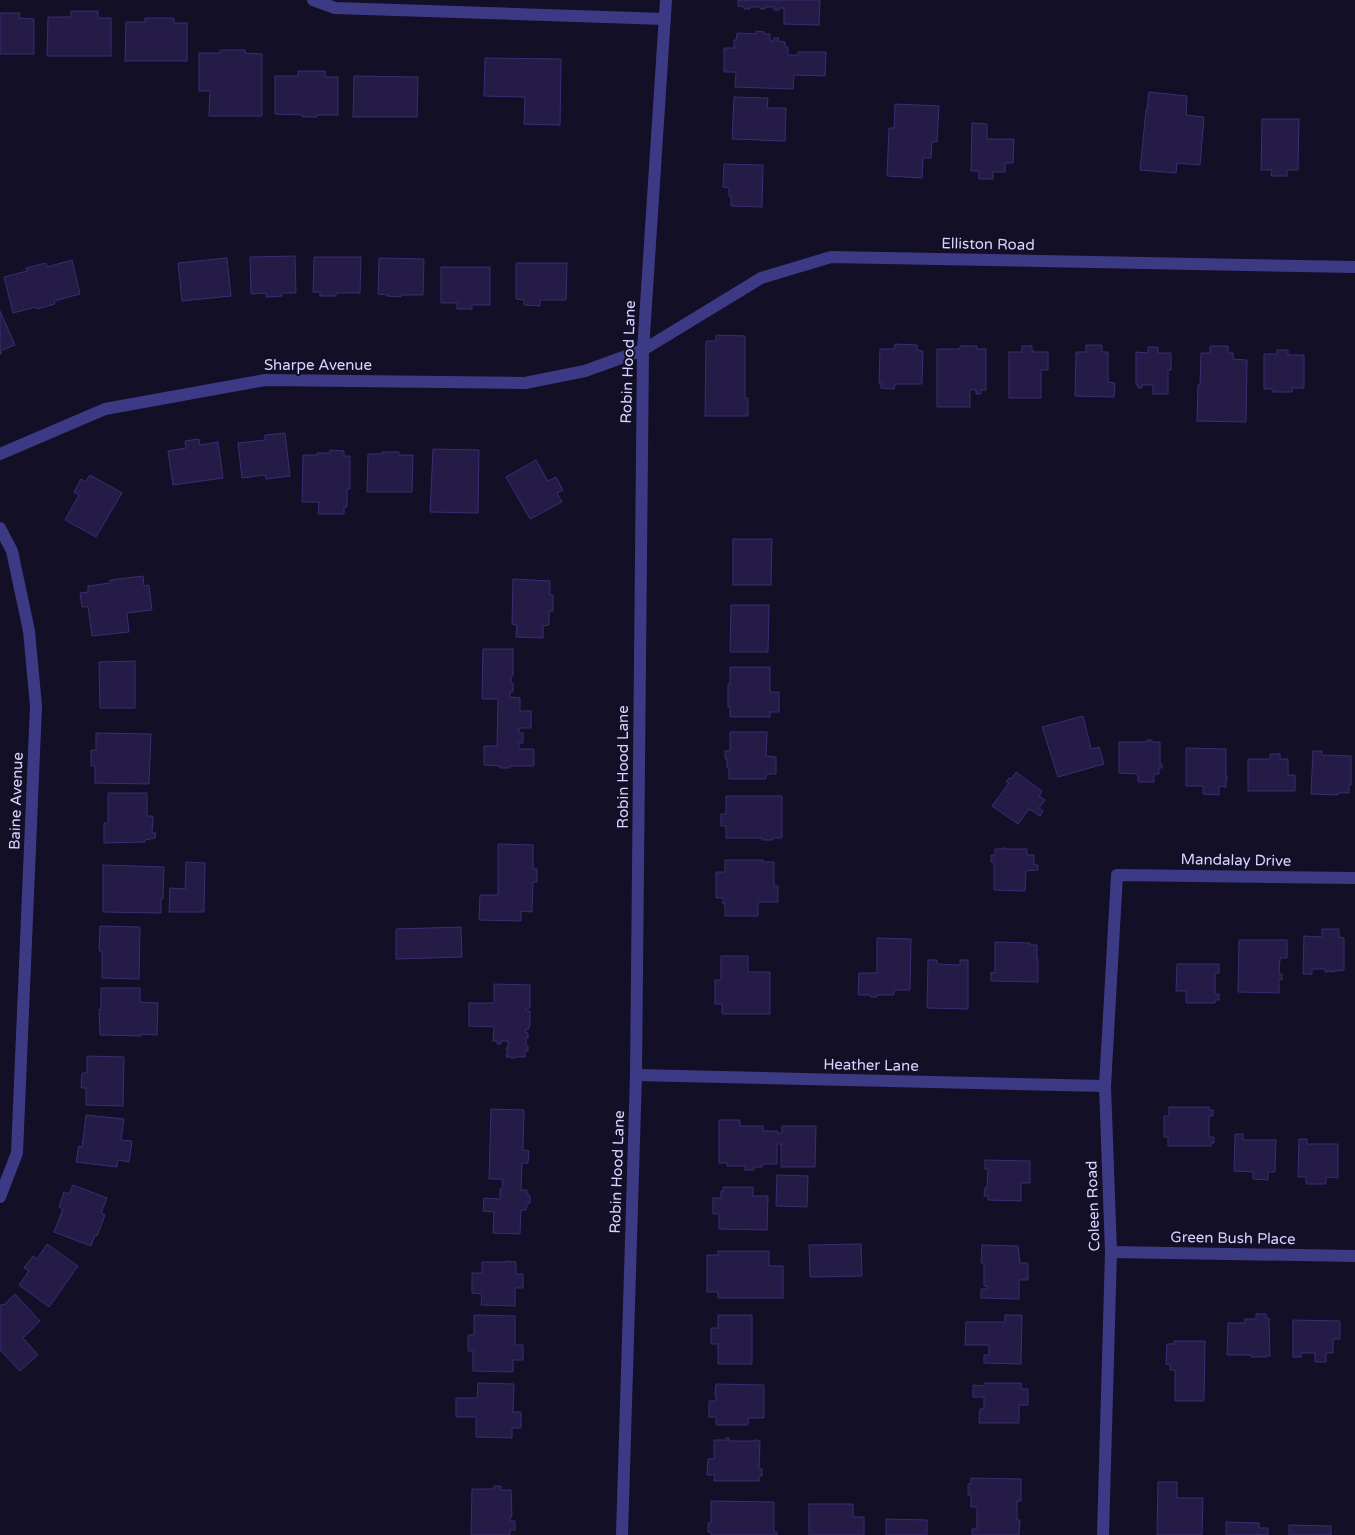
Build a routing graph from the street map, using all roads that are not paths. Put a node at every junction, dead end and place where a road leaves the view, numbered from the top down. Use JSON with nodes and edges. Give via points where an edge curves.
{"nodes":[{"id":1,"x":313,"y":0,"type":"edge"},
{"id":2,"x":666,"y":0,"type":"edge"},
{"id":3,"x":665,"y":19,"type":"junction"},
{"id":4,"x":1355,"y":267,"type":"edge"},
{"id":5,"x":642,"y":350,"type":"junction"},
{"id":6,"x":0,"y":454,"type":"edge"},
{"id":7,"x":0,"y":528,"type":"edge"},
{"id":8,"x":1117,"y":875,"type":"joint"},
{"id":9,"x":1355,"y":878,"type":"edge"},
{"id":10,"x":636,"y":1075,"type":"junction"},
{"id":11,"x":1105,"y":1086,"type":"junction"},
{"id":12,"x":0,"y":1197,"type":"edge"},
{"id":13,"x":1111,"y":1252,"type":"junction"},
{"id":14,"x":1355,"y":1256,"type":"edge"},
{"id":15,"x":622,"y":1535,"type":"edge"},
{"id":16,"x":1103,"y":1535,"type":"edge"}],
"edges":[{"from":1,"to":3,"type":"street","via":[[335,8]]},
{"from":2,"to":3,"type":"street","name":"Robin Hood Lane"},
{"from":3,"to":5,"type":"street","name":"Robin Hood Lane"},
{"from":4,"to":5,"type":"street","name":"Elliston Road","via":[[831,257],[761,278]]},
{"from":5,"to":6,"type":"street","name":"Sharpe Avenue","via":[[585,372],[525,383],[265,380],[105,408]]},
{"from":5,"to":10,"type":"street","name":"Robin Hood Lane"},
{"from":7,"to":12,"type":"street","name":"Baine Avenue","via":[[12,551],[29,631],[36,706],[17,1153]]},
{"from":8,"to":9,"type":"street","name":"Mandalay Drive"},
{"from":8,"to":11,"type":"street","name":"Coleen Road"},
{"from":10,"to":11,"type":"street","name":"Heather Lane"},
{"from":10,"to":15,"type":"street","name":"Robin Hood Lane"},
{"from":11,"to":13,"type":"street","name":"Coleen Road"},
{"from":13,"to":14,"type":"street","name":"Green Bush Place"},
{"from":13,"to":16,"type":"street","name":"Coleen Road"}]}
